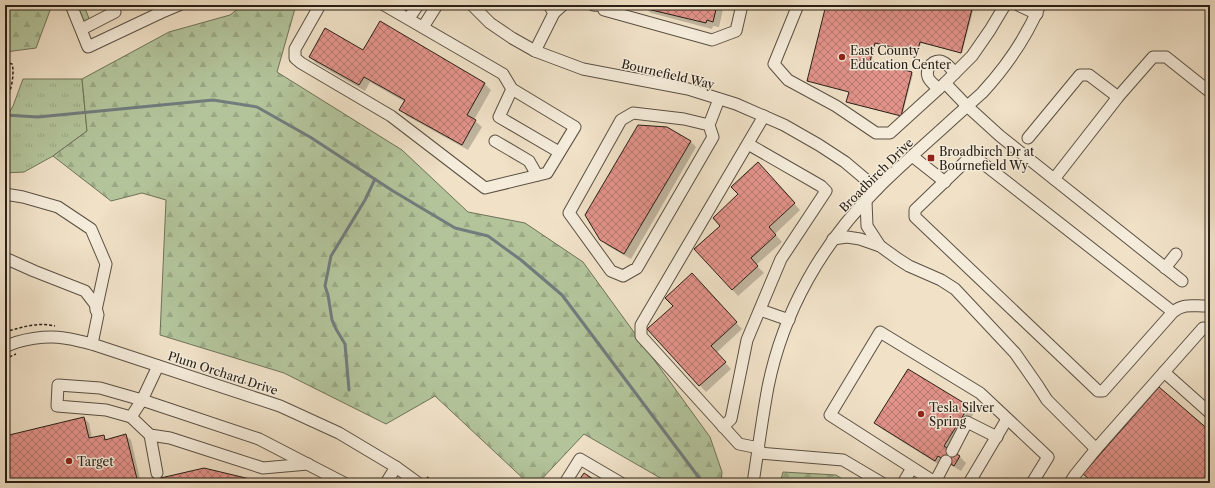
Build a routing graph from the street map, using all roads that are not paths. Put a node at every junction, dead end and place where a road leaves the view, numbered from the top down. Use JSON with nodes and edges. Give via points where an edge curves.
{"nodes":[{"id":1,"x":71,"y":5,"type":"edge"},
{"id":2,"x":111,"y":5,"type":"edge"},
{"id":3,"x":179,"y":5,"type":"edge"},
{"id":4,"x":320,"y":5,"type":"edge"},
{"id":5,"x":384,"y":5,"type":"edge"},
{"id":6,"x":418,"y":5,"type":"edge"},
{"id":7,"x":437,"y":5,"type":"edge"},
{"id":8,"x":472,"y":5,"type":"edge"},
{"id":9,"x":563,"y":5,"type":"edge"},
{"id":10,"x":593,"y":5,"type":"edge"},
{"id":11,"x":605,"y":5,"type":"edge"},
{"id":12,"x":742,"y":5,"type":"edge"},
{"id":13,"x":798,"y":5,"type":"edge"},
{"id":14,"x":1005,"y":5,"type":"edge"},
{"id":15,"x":1018,"y":5,"type":"edge"},
{"id":16,"x":158,"y":9,"type":"edge"},
{"id":17,"x":552,"y":9,"type":"edge"},
{"id":18,"x":1038,"y":10,"type":"edge"},
{"id":19,"x":409,"y":18,"type":"junction"},
{"id":20,"x":423,"y":27,"type":"junction"},
{"id":21,"x":82,"y":29,"type":"junction"},
{"id":22,"x":535,"y":51,"type":"junction"},
{"id":23,"x":955,"y":73,"type":"junction"},
{"id":24,"x":942,"y":86,"type":"junction"},
{"id":25,"x":512,"y":89,"type":"junction"},
{"id":26,"x":1210,"y":92,"type":"edge"},
{"id":27,"x":1118,"y":97,"type":"junction"},
{"id":28,"x":719,"y":99,"type":"junction"},
{"id":29,"x":966,"y":106,"type":"junction"},
{"id":30,"x":764,"y":116,"type":"junction"},
{"id":31,"x":709,"y":125,"type":"junction"},
{"id":32,"x":1028,"y":138,"type":"dead end"},
{"id":33,"x":495,"y":141,"type":"dead end"},
{"id":34,"x":748,"y":144,"type":"junction"},
{"id":35,"x":559,"y":152,"type":"junction"},
{"id":36,"x":912,"y":156,"type":"junction"},
{"id":37,"x":537,"y":175,"type":"junction"},
{"id":38,"x":1054,"y":179,"type":"junction"},
{"id":39,"x":945,"y":182,"type":"junction"},
{"id":40,"x":877,"y":189,"type":"junction"},
{"id":41,"x":5,"y":194,"type":"edge"},
{"id":42,"x":866,"y":201,"type":"junction"},
{"id":43,"x":833,"y":238,"type":"junction"},
{"id":44,"x":880,"y":246,"type":"junction"},
{"id":45,"x":1176,"y":254,"type":"dead end"},
{"id":46,"x":5,"y":258,"type":"edge"},
{"id":47,"x":1165,"y":268,"type":"junction"},
{"id":48,"x":1182,"y":281,"type":"dead end"},
{"id":49,"x":1210,"y":306,"type":"edge"},
{"id":50,"x":96,"y":310,"type":"junction"},
{"id":51,"x":760,"y":310,"type":"junction"},
{"id":52,"x":1173,"y":312,"type":"junction"},
{"id":53,"x":789,"y":320,"type":"junction"},
{"id":54,"x":1210,"y":329,"type":"edge"},
{"id":55,"x":92,"y":344,"type":"junction"},
{"id":56,"x":5,"y":347,"type":"edge"},
{"id":57,"x":158,"y":366,"type":"junction"},
{"id":58,"x":1164,"y":372,"type":"junction"},
{"id":59,"x":142,"y":400,"type":"junction"},
{"id":60,"x":1210,"y":413,"type":"edge"},
{"id":61,"x":132,"y":417,"type":"junction"},
{"id":62,"x":1007,"y":419,"type":"junction"},
{"id":63,"x":723,"y":427,"type":"junction"},
{"id":64,"x":150,"y":435,"type":"junction"},
{"id":65,"x":997,"y":437,"type":"junction"},
{"id":66,"x":1096,"y":449,"type":"junction"},
{"id":67,"x":758,"y":451,"type":"junction"},
{"id":68,"x":309,"y":464,"type":"junction"},
{"id":69,"x":396,"y":467,"type":"junction"},
{"id":70,"x":912,"y":468,"type":"junction"},
{"id":71,"x":157,"y":473,"type":"dead end"},
{"id":72,"x":936,"y":482,"type":"edge"},
{"id":73,"x":344,"y":483,"type":"edge"},
{"id":74,"x":386,"y":483,"type":"edge"},
{"id":75,"x":418,"y":483,"type":"edge"},
{"id":76,"x":565,"y":483,"type":"edge"},
{"id":77,"x":621,"y":483,"type":"edge"},
{"id":78,"x":753,"y":483,"type":"edge"},
{"id":79,"x":882,"y":483,"type":"edge"},
{"id":80,"x":903,"y":483,"type":"edge"},
{"id":81,"x":969,"y":483,"type":"edge"},
{"id":82,"x":1032,"y":483,"type":"edge"},
{"id":83,"x":1070,"y":483,"type":"edge"}],
"edges":[{"from":1,"to":21,"type":"street"},
{"from":2,"to":21,"type":"street","via":[[115,12]]},
{"from":3,"to":16,"type":"street"},
{"from":4,"to":37,"type":"street","via":[[295,49],[295,58],[301,63],[391,116],[485,188]]},
{"from":5,"to":19,"type":"street"},
{"from":6,"to":19,"type":"street"},
{"from":7,"to":20,"type":"street"},
{"from":8,"to":22,"type":"street","name":"Bournefield Way","via":[[490,22]]},
{"from":9,"to":17,"type":"street"},
{"from":10,"to":11,"type":"street"},
{"from":11,"to":12,"type":"street","via":[[604,10],[712,40],[736,31]]},
{"from":13,"to":24,"type":"street","via":[[774,64],[788,80],[836,106],[876,133],[890,133]]},
{"from":14,"to":23,"type":"street","via":[[972,56]]},
{"from":15,"to":18,"type":"street"},
{"from":16,"to":21,"type":"street","via":[[88,47]]},
{"from":17,"to":22,"type":"street"},
{"from":18,"to":29,"type":"street","name":"Broadbirch Drive","via":[[1008,61],[982,93]]},
{"from":19,"to":20,"type":"street"},
{"from":20,"to":25,"type":"street","via":[[503,74]]},
{"from":22,"to":28,"type":"street","name":"Bournefield Way","via":[[583,69],[688,89]]},
{"from":23,"to":24,"type":"street"},
{"from":23,"to":24,"type":"street","via":[[944,62],[937,61],[930,66],[927,76]]},
{"from":24,"to":29,"type":"street"},
{"from":25,"to":35,"type":"street","via":[[499,117]]},
{"from":25,"to":35,"type":"street","via":[[575,127]]},
{"from":26,"to":27,"type":"street","via":[[1166,57],[1152,57]]},
{"from":27,"to":32,"type":"street","via":[[1089,75],[1080,75]]},
{"from":27,"to":38,"type":"street"},
{"from":28,"to":30,"type":"street","name":"Bournefield Way"},
{"from":28,"to":31,"type":"street"},
{"from":29,"to":36,"type":"street","name":"Broadbirch Drive"},
{"from":29,"to":38,"type":"street"},
{"from":30,"to":34,"type":"street"},
{"from":30,"to":40,"type":"street","name":"Bournefield Way","via":[[819,145],[845,162]]},
{"from":31,"to":31,"type":"street","via":[[713,137],[637,268],[623,276],[611,271],[569,213],[621,120],[633,114],[684,119]]},
{"from":33,"to":37,"type":"street","via":[[529,161]]},
{"from":34,"to":51,"type":"street","via":[[826,191],[781,259]]},
{"from":34,"to":63,"type":"street","via":[[641,325],[641,336]]},
{"from":35,"to":37,"type":"street","via":[[547,173]]},
{"from":36,"to":39,"type":"street"},
{"from":36,"to":40,"type":"street","name":"Broadbirch Drive"},
{"from":38,"to":47,"type":"street"},
{"from":39,"to":52,"type":"street","via":[[968,159],[976,158]]},
{"from":39,"to":52,"type":"street","via":[[915,210],[915,217],[1098,391],[1103,392]]},
{"from":40,"to":42,"type":"street","name":"Broadbirch Drive"},
{"from":41,"to":50,"type":"street","via":[[58,208],[91,229],[106,264]]},
{"from":42,"to":43,"type":"street","name":"Broadbirch Drive"},
{"from":42,"to":44,"type":"street","via":[[867,226]]},
{"from":43,"to":44,"type":"street","via":[[860,239]]},
{"from":43,"to":53,"type":"street","name":"Broadbirch Drive","via":[[809,277]]},
{"from":44,"to":66,"type":"street","via":[[903,262],[955,289],[1015,353],[1046,400]]},
{"from":45,"to":47,"type":"street"},
{"from":46,"to":50,"type":"street","via":[[85,291],[95,304]]},
{"from":47,"to":48,"type":"street"},
{"from":49,"to":52,"type":"street","via":[[1179,307]]},
{"from":50,"to":55,"type":"street","via":[[98,315]]},
{"from":51,"to":53,"type":"street"},
{"from":51,"to":63,"type":"street","via":[[747,340],[731,419]]},
{"from":53,"to":67,"type":"street","name":"Broadbirch Drive","via":[[781,338],[768,387]]},
{"from":54,"to":58,"type":"street","via":[[1203,328]]},
{"from":55,"to":56,"type":"street","name":"Plum Orchard Drive","via":[[62,338],[34,338]]},
{"from":55,"to":57,"type":"street","name":"Plum Orchard Drive"},
{"from":57,"to":59,"type":"street"},
{"from":57,"to":69,"type":"street","name":"Plum Orchard Drive","via":[[280,406],[339,433]]},
{"from":58,"to":60,"type":"street"},
{"from":58,"to":66,"type":"street"},
{"from":59,"to":61,"type":"street"},
{"from":59,"to":61,"type":"street","via":[[100,388],[58,385],[57,406],[106,410]]},
{"from":59,"to":68,"type":"street","via":[[259,439]]},
{"from":61,"to":64,"type":"street"},
{"from":62,"to":65,"type":"street"},
{"from":62,"to":70,"type":"street","via":[[980,393],[880,332],[830,415]]},
{"from":62,"to":82,"type":"street","via":[[1048,457]]},
{"from":63,"to":67,"type":"street","via":[[739,444]]},
{"from":64,"to":68,"type":"street","via":[[170,438],[263,468]]},
{"from":64,"to":71,"type":"street"},
{"from":65,"to":72,"type":"street","via":[[967,422]]},
{"from":65,"to":81,"type":"street"},
{"from":66,"to":83,"type":"street"},
{"from":67,"to":78,"type":"street","name":"Broadbirch Drive"},
{"from":67,"to":79,"type":"street","via":[[843,460]]},
{"from":68,"to":73,"type":"street"},
{"from":69,"to":74,"type":"street"},
{"from":69,"to":75,"type":"street","name":"Plum Orchard Drive"},
{"from":70,"to":72,"type":"street"},
{"from":70,"to":80,"type":"street"},
{"from":76,"to":77,"type":"street","via":[[580,459]]}]}
